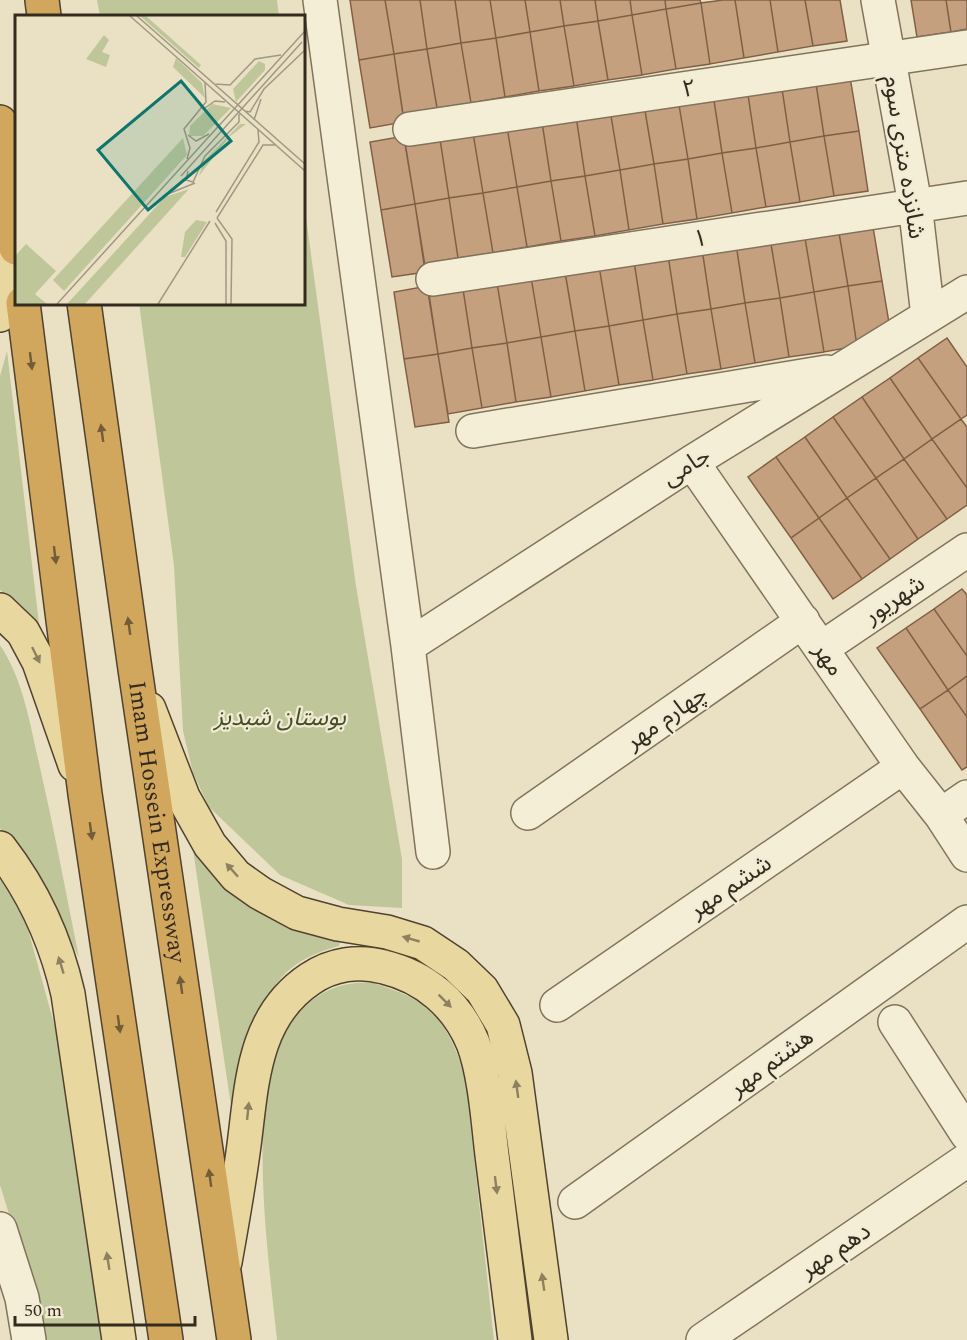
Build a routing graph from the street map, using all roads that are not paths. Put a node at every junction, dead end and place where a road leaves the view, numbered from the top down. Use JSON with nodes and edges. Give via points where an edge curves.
{"nodes":[{"id":1,"x":42,"y":0,"type":"edge"},
{"id":2,"x":320,"y":0,"type":"edge"},
{"id":3,"x":878,"y":0,"type":"edge"},
{"id":4,"x":45,"y":15,"type":"edge"},
{"id":5,"x":967,"y":47,"type":"edge"},
{"id":6,"x":889,"y":58,"type":"junction"},
{"id":7,"x":0,"y":122,"type":"edge"},
{"id":8,"x":410,"y":129,"type":"dead end"},
{"id":9,"x":967,"y":198,"type":"edge"},
{"id":10,"x":915,"y":204,"type":"junction"},
{"id":11,"x":15,"y":240,"type":"edge"},
{"id":12,"x":15,"y":252,"type":"edge"},
{"id":13,"x":433,"y":279,"type":"dead end"},
{"id":14,"x":964,"y":298,"type":"edge"},
{"id":15,"x":23,"y":304,"type":"edge"},
{"id":16,"x":84,"y":304,"type":"edge"},
{"id":17,"x":0,"y":315,"type":"edge"},
{"id":18,"x":928,"y":316,"type":"junction"},
{"id":19,"x":842,"y":369,"type":"junction"},
{"id":20,"x":473,"y":431,"type":"dead end"},
{"id":21,"x":692,"y":462,"type":"junction"},
{"id":22,"x":967,"y":550,"type":"edge"},
{"id":23,"x":0,"y":610,"type":"edge"},
{"id":24,"x":803,"y":621,"type":"junction"},
{"id":25,"x":408,"y":646,"type":"junction"},
{"id":26,"x":822,"y":648,"type":"junction"},
{"id":27,"x":135,"y":669,"type":"junction"},
{"id":28,"x":903,"y":767,"type":"junction"},
{"id":29,"x":85,"y":794,"type":"junction"},
{"id":30,"x":954,"y":806,"type":"edge"},
{"id":31,"x":528,"y":813,"type":"dead end"},
{"id":32,"x":0,"y":848,"type":"edge"},
{"id":33,"x":433,"y":852,"type":"dead end"},
{"id":34,"x":967,"y":855,"type":"edge"},
{"id":35,"x":967,"y":922,"type":"edge"},
{"id":36,"x":557,"y":1005,"type":"dead end"},
{"id":37,"x":895,"y":1022,"type":"dead end"},
{"id":38,"x":967,"y":1134,"type":"edge"},
{"id":39,"x":967,"y":1160,"type":"edge"},
{"id":40,"x":575,"y":1202,"type":"dead end"},
{"id":41,"x":0,"y":1229,"type":"edge"},
{"id":42,"x":224,"y":1272,"type":"junction"},
{"id":43,"x":11,"y":1305,"type":"edge"},
{"id":44,"x":29,"y":1340,"type":"edge"},
{"id":45,"x":119,"y":1340,"type":"edge"},
{"id":46,"x":166,"y":1340,"type":"edge"},
{"id":47,"x":234,"y":1340,"type":"edge"},
{"id":48,"x":515,"y":1340,"type":"edge"},
{"id":49,"x":551,"y":1340,"type":"edge"},
{"id":50,"x":703,"y":1340,"type":"edge"}],
"edges":[{"from":1,"to":4,"type":"highway"},
{"from":2,"to":25,"type":"street"},
{"from":3,"to":6,"type":"street","name":"شانزده متری سوم"},
{"from":5,"to":6,"type":"street","name":"۲"},
{"from":6,"to":8,"type":"street","name":"۲"},
{"from":6,"to":10,"type":"street","name":"شانزده متری سوم"},
{"from":7,"to":11,"type":"highway"},
{"from":9,"to":10,"type":"street","name":"۱"},
{"from":10,"to":13,"type":"street","name":"۱"},
{"from":10,"to":18,"type":"street","name":"شانزده متری سوم"},
{"from":12,"to":17,"type":"main road"},
{"from":14,"to":18,"type":"street","name":"جامی"},
{"from":15,"to":29,"type":"highway","one_way":true},
{"from":27,"to":16,"type":"highway","name":"Imam Hossein Expressway","one_way":true},
{"from":18,"to":19,"type":"street","name":"جامی"},
{"from":19,"to":20,"type":"street"},
{"from":19,"to":21,"type":"street","name":"جامی"},
{"from":21,"to":24,"type":"street","name":"مهر"},
{"from":21,"to":25,"type":"street","name":"جامی"},
{"from":22,"to":26,"type":"street","name":"شهریور"},
{"from":23,"to":29,"type":"main road","one_way":true,"via":[[23,632],[39,662]]},
{"from":24,"to":26,"type":"street","name":"مهر"},
{"from":24,"to":31,"type":"street","name":"چهارم مهر"},
{"from":25,"to":33,"type":"street"},
{"from":26,"to":28,"type":"street","name":"مهر"},
{"from":42,"to":27,"type":"highway","name":"Imam Hossein Expressway","one_way":true},
{"from":49,"to":27,"type":"main road","one_way":true,"via":[[514,1073],[503,1025],[482,990],[456,965],[423,943],[297,913],[236,876],[210,845],[183,798]]},
{"from":28,"to":30,"type":"street","name":"مهر"},
{"from":28,"to":36,"type":"street","name":"ششم مهر"},
{"from":29,"to":46,"type":"highway","one_way":true},
{"from":30,"to":34,"type":"street","name":"مهر"},
{"from":45,"to":32,"type":"main road","one_way":true,"via":[[62,967],[37,905]]},
{"from":35,"to":40,"type":"street","name":"هشتم مهر"},
{"from":37,"to":38,"type":"street"},
{"from":39,"to":50,"type":"street","name":"دهم مهر"},
{"from":41,"to":43,"type":"street"},
{"from":42,"to":47,"type":"highway","name":"Imam Hossein Expressway"},
{"from":42,"to":48,"type":"main road","one_way":true,"via":[[253,1073],[267,1029],[295,988],[320,972],[344,964],[383,966],[405,974],[441,996],[453,1008],[474,1045],[489,1125]]},
{"from":43,"to":44,"type":"street"}]}
